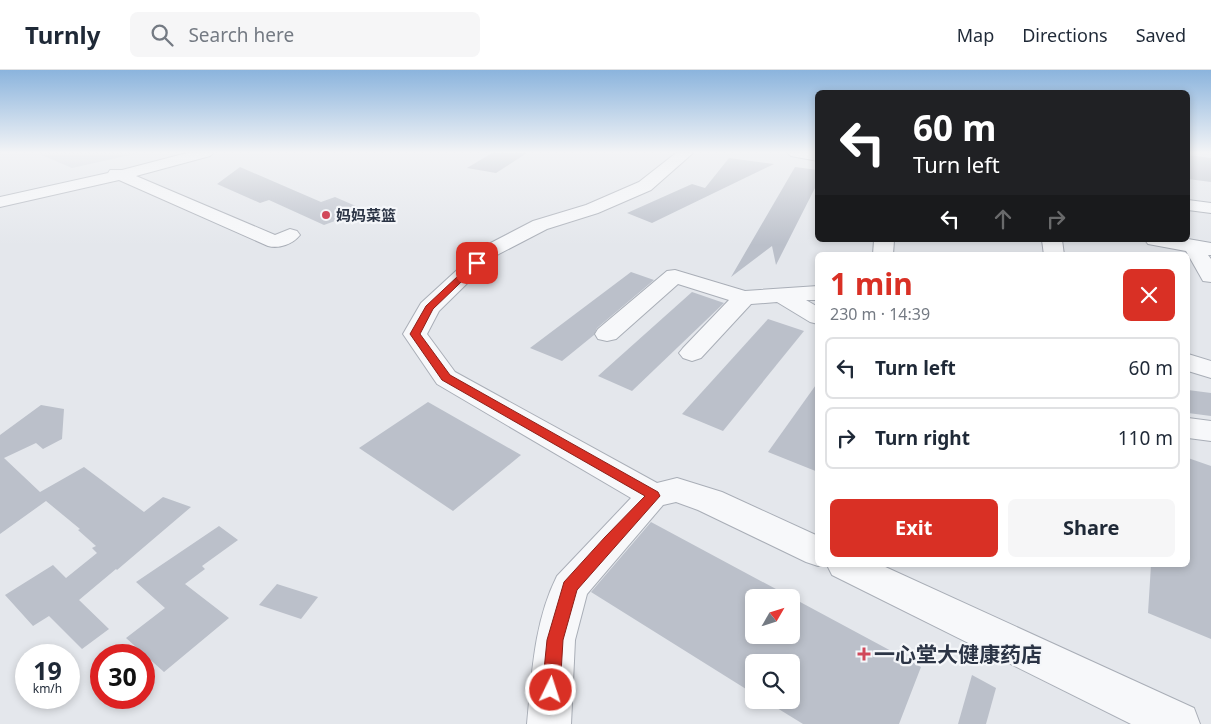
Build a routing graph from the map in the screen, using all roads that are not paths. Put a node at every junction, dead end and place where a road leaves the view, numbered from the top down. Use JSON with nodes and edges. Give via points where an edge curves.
{"nodes":[{"id":1,"x":59,"y":184,"type":"edge"},
{"id":2,"x":74,"y":184,"type":"edge"},
{"id":3,"x":151,"y":184,"type":"edge"},
{"id":4,"x":156,"y":184,"type":"edge"},
{"id":5,"x":648,"y":184,"type":"edge"},
{"id":6,"x":0,"y":195,"type":"edge"},
{"id":7,"x":1190,"y":196,"type":"edge"},
{"id":8,"x":1211,"y":199,"type":"edge"},
{"id":9,"x":0,"y":202,"type":"edge"},
{"id":10,"x":1190,"y":205,"type":"edge"},
{"id":11,"x":1211,"y":208,"type":"edge"},
{"id":12,"x":1168,"y":242,"type":"edge"},
{"id":13,"x":1202,"y":248,"type":"edge"},
{"id":14,"x":1211,"y":276,"type":"edge"},
{"id":15,"x":815,"y":293,"type":"edge"},
{"id":16,"x":782,"y":296,"type":"junction"},
{"id":17,"x":744,"y":298,"type":"junction"},
{"id":18,"x":815,"y":315,"type":"edge"},
{"id":19,"x":607,"y":334,"type":"dead end"},
{"id":20,"x":692,"y":353,"type":"dead end"},
{"id":21,"x":1190,"y":363,"type":"edge"},
{"id":22,"x":1211,"y":370,"type":"edge"},
{"id":23,"x":1190,"y":428,"type":"edge"},
{"id":24,"x":1211,"y":431,"type":"edge"},
{"id":25,"x":665,"y":493,"type":"junction"},
{"id":26,"x":815,"y":551,"type":"edge"},
{"id":27,"x":849,"y":567,"type":"edge"},
{"id":28,"x":549,"y":724,"type":"edge"},
{"id":29,"x":1178,"y":724,"type":"edge"}],
"edges":[{"from":1,"to":6,"type":"street"},
{"from":2,"to":9,"type":"street"},
{"from":3,"to":4,"type":"street","via":[[275,242],[290,235]]},
{"from":5,"to":25,"type":"street","via":[[592,209],[540,225],[488,252],[429,308],[415,334],[446,378]]},
{"from":7,"to":8,"type":"street"},
{"from":10,"to":11,"type":"street"},
{"from":12,"to":13,"type":"street"},
{"from":13,"to":14,"type":"street"},
{"from":15,"to":16,"type":"street"},
{"from":16,"to":17,"type":"street"},
{"from":16,"to":18,"type":"street"},
{"from":17,"to":19,"type":"street","via":[[675,276]]},
{"from":17,"to":20,"type":"street"},
{"from":21,"to":22,"type":"street"},
{"from":23,"to":24,"type":"street"},
{"from":25,"to":26,"type":"street","via":[[710,501]]},
{"from":25,"to":28,"type":"street","via":[[610,541],[570,587],[555,640]]},
{"from":27,"to":29,"type":"street"}]}
